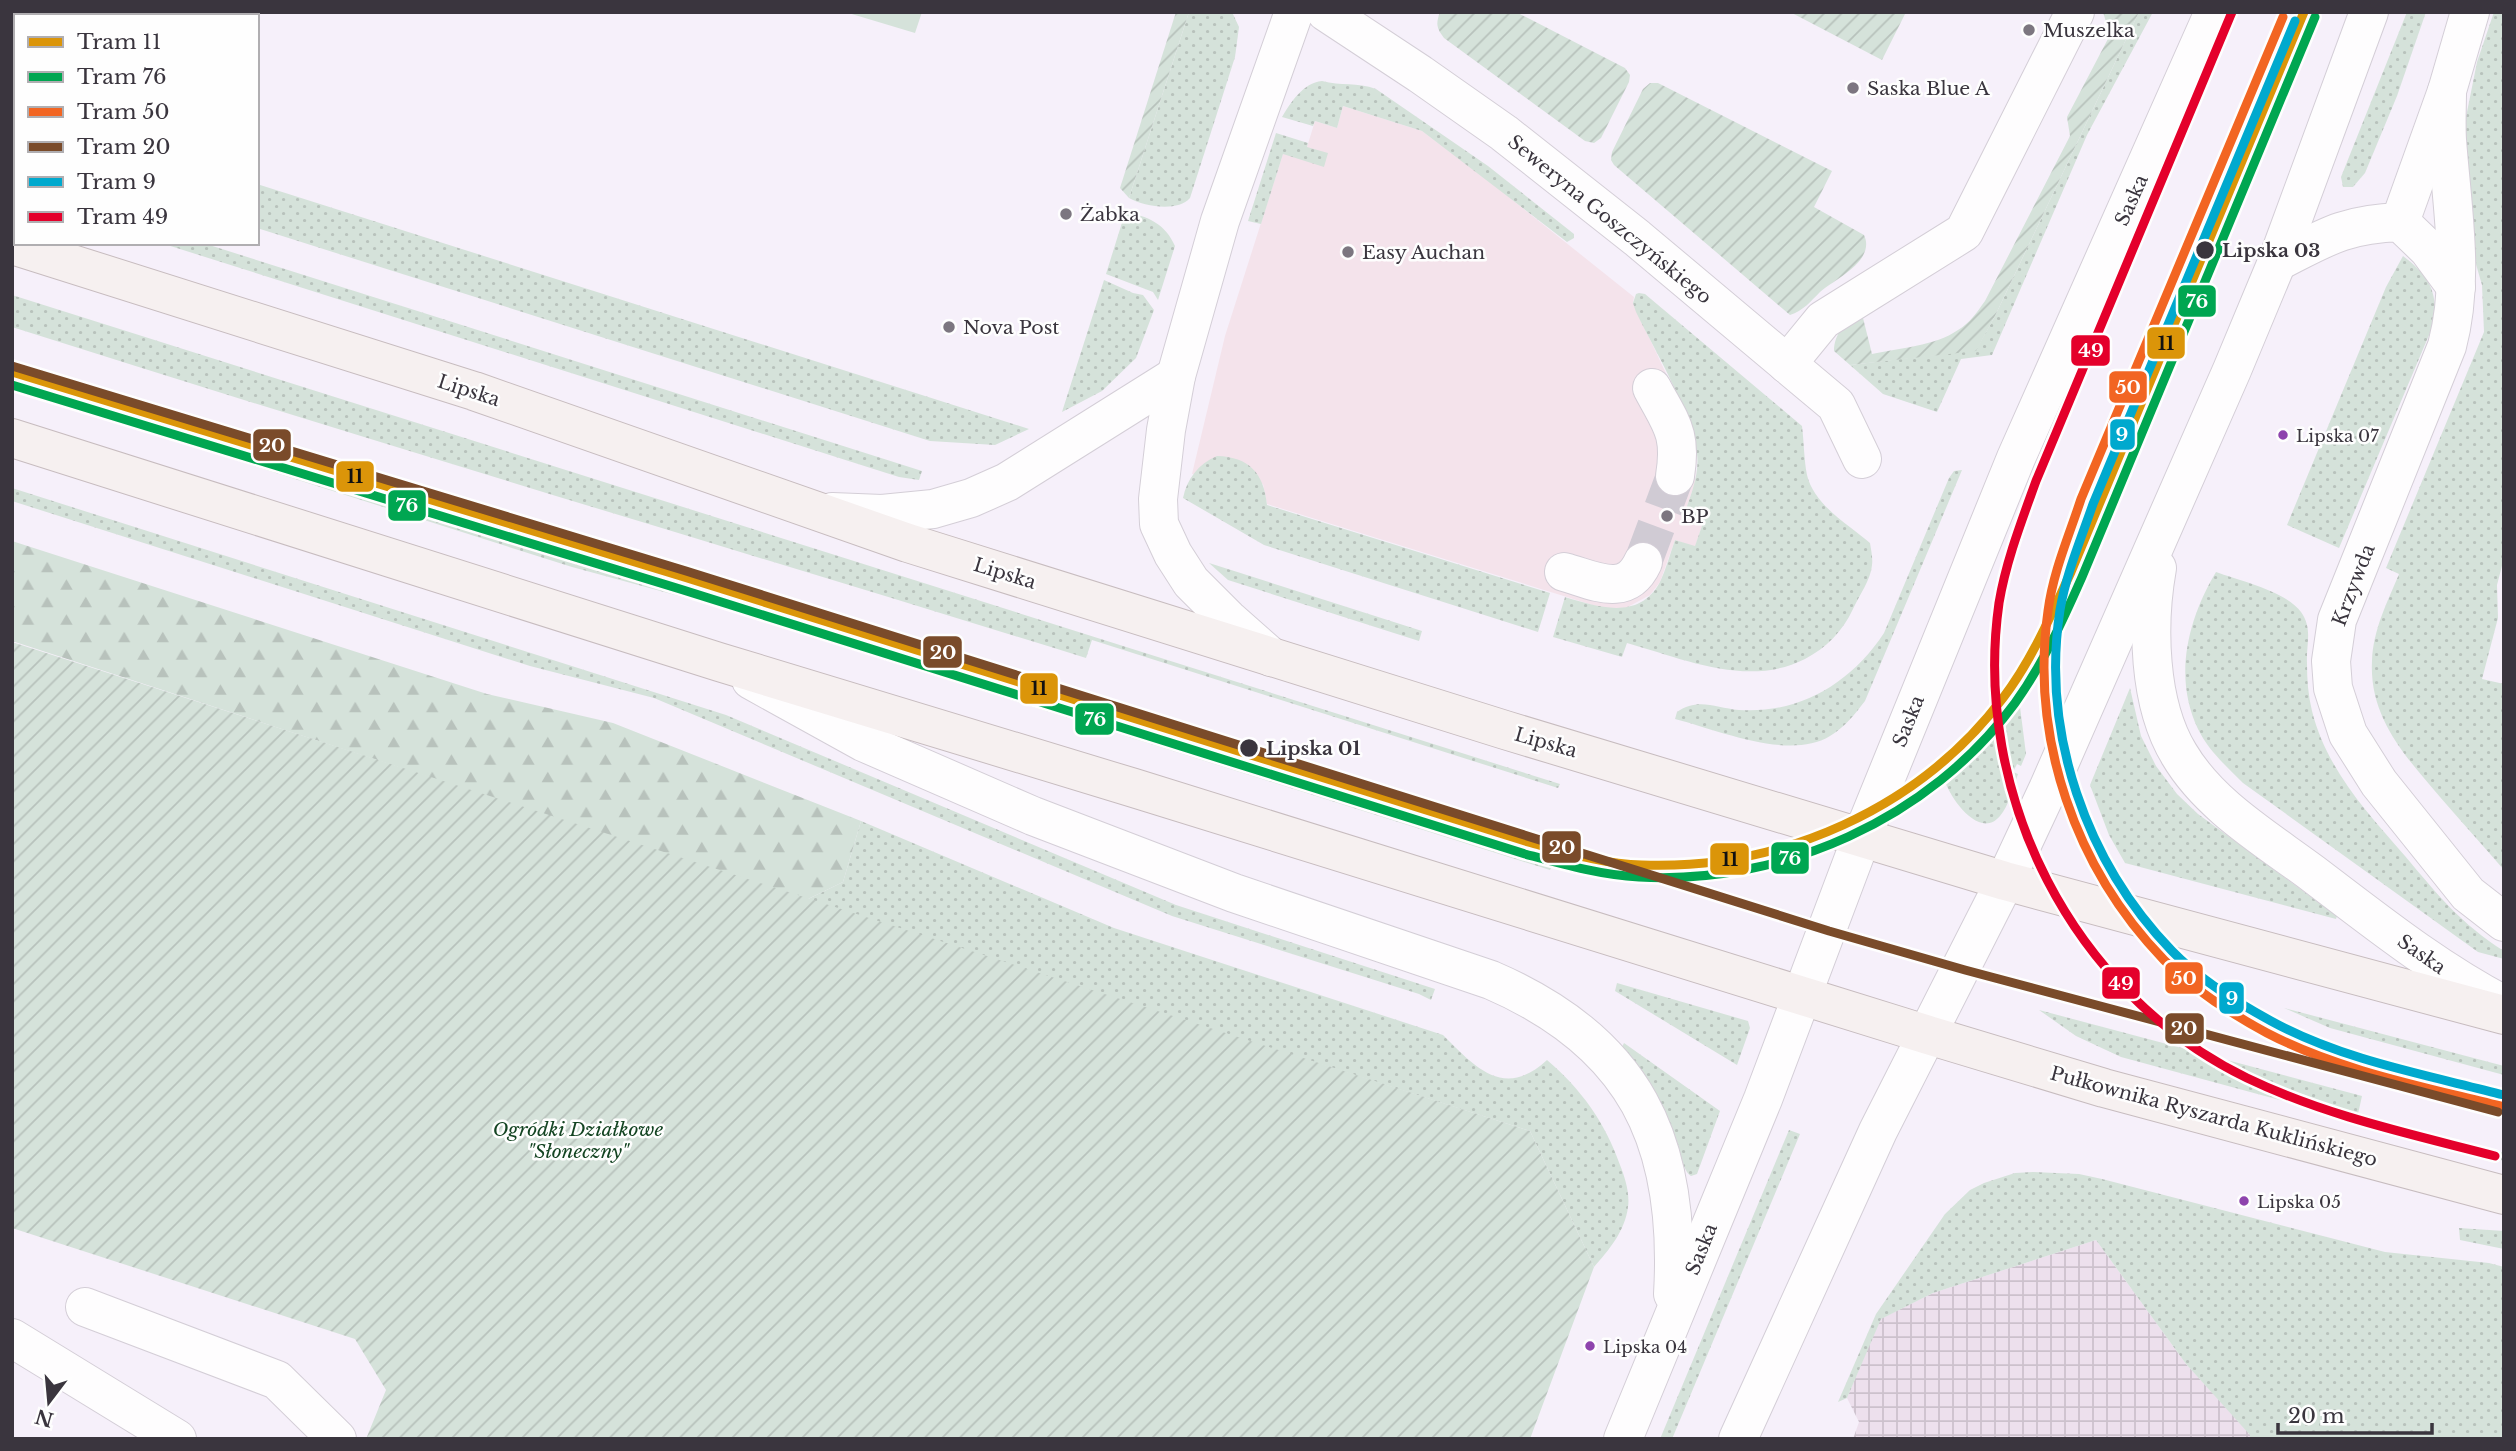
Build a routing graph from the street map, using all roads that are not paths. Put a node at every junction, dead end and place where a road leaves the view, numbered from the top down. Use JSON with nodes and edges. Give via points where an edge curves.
{"nodes":[{"id":1,"x":1294,"y":12,"type":"edge"},
{"id":2,"x":2075,"y":12,"type":"edge"},
{"id":3,"x":2214,"y":12,"type":"edge"},
{"id":4,"x":2369,"y":12,"type":"edge"},
{"id":5,"x":2470,"y":12,"type":"edge"},
{"id":6,"x":1348,"y":18,"type":"edge"},
{"id":7,"x":2447,"y":91,"type":"junction"},
{"id":8,"x":2400,"y":222,"type":"junction"},
{"id":9,"x":12,"y":245,"type":"edge"},
{"id":10,"x":2277,"y":262,"type":"junction"},
{"id":11,"x":2456,"y":287,"type":"junction"},
{"id":12,"x":1787,"y":363,"type":"junction"},
{"id":13,"x":1176,"y":376,"type":"junction"},
{"id":14,"x":1652,"y":388,"type":"dead end"},
{"id":15,"x":12,"y":438,"type":"edge"},
{"id":16,"x":1862,"y":458,"type":"dead end"},
{"id":17,"x":1675,"y":476,"type":"tunnel mouth"},
{"id":18,"x":821,"y":512,"type":"junction"},
{"id":19,"x":2168,"y":518,"type":"junction"},
{"id":20,"x":1643,"y":562,"type":"tunnel mouth"},
{"id":21,"x":1564,"y":572,"type":"dead end"},
{"id":22,"x":1271,"y":657,"type":"junction"},
{"id":23,"x":719,"y":662,"type":"junction"},
{"id":24,"x":1861,"y":839,"type":"junction"},
{"id":25,"x":2004,"y":881,"type":"junction"},
{"id":26,"x":2504,"y":922,"type":"edge"},
{"id":27,"x":1803,"y":996,"type":"junction"},
{"id":28,"x":2504,"y":1005,"type":"edge"},
{"id":29,"x":2504,"y":1015,"type":"edge"},
{"id":30,"x":1925,"y":1034,"type":"junction"},
{"id":31,"x":2504,"y":1195,"type":"edge"},
{"id":32,"x":85,"y":1307,"type":"dead end"},
{"id":33,"x":1667,"y":1332,"type":"junction"},
{"id":34,"x":12,"y":1338,"type":"edge"},
{"id":35,"x":177,"y":1439,"type":"edge"},
{"id":36,"x":337,"y":1439,"type":"edge"},
{"id":37,"x":1623,"y":1439,"type":"edge"},
{"id":38,"x":1738,"y":1439,"type":"edge"}],
"edges":[{"from":1,"to":13,"type":"street","via":[[1220,220]]},
{"from":2,"to":12,"type":"street","via":[[1964,232],[1823,320]]},
{"from":3,"to":24,"type":"street","name":"Saska","via":[[2016,458]]},
{"from":4,"to":10,"type":"street","name":"Saska"},
{"from":5,"to":7,"type":"street"},
{"from":6,"to":12,"type":"street","name":"Seweryna Goszczyńskiego","via":[[1504,133]]},
{"from":7,"to":8,"type":"street"},
{"from":7,"to":11,"type":"street","name":"Krzywda"},
{"from":8,"to":10,"type":"street","via":[[2338,231]]},
{"from":8,"to":11,"type":"street","via":[[2428,249]]},
{"from":9,"to":18,"type":"main road","name":"Lipska","via":[[474,391]]},
{"from":10,"to":19,"type":"street","name":"Saska"},
{"from":11,"to":26,"type":"street","name":"Krzywda","via":[[2455,317],[2447,346],[2337,620],[2332,675],[2348,734],[2379,783],[2468,894]]},
{"from":12,"to":16,"type":"street","name":"Seweryna Goszczyńskiego","via":[[1836,405]]},
{"from":13,"to":18,"type":"street","via":[[1007,482],[971,498],[933,509],[882,514]]},
{"from":13,"to":22,"type":"street","via":[[1159,485],[1159,524],[1191,582]]},
{"from":14,"to":17,"type":"street","via":[[1677,436]]},
{"from":15,"to":23,"type":"main road"},
{"from":18,"to":22,"type":"main road","name":"Lipska"},
{"from":19,"to":25,"type":"street","name":"Saska"},
{"from":19,"to":28,"type":"street","name":"Saska","via":[[2151,628],[2154,677],[2164,722],[2178,753],[2232,814],[2416,951]]},
{"from":20,"to":21,"type":"street","via":[[1633,578],[1614,585]]},
{"from":22,"to":24,"type":"main road","name":"Lipska"},
{"from":23,"to":27,"type":"main road"},
{"from":23,"to":33,"type":"street","via":[[863,742],[1033,816],[1234,893],[1491,980],[1562,1019],[1612,1062],[1637,1098],[1657,1144],[1675,1235]]},
{"from":24,"to":25,"type":"main road","name":"Lipska"},
{"from":24,"to":27,"type":"street","name":"Saska"},
{"from":25,"to":29,"type":"main road"},
{"from":25,"to":30,"type":"street","name":"Saska"},
{"from":27,"to":30,"type":"main road"},
{"from":27,"to":33,"type":"street","name":"Saska"},
{"from":30,"to":31,"type":"main road","name":"Pułkownika Ryszarda Kuklińskiego","via":[[2104,1088]]},
{"from":30,"to":38,"type":"street","name":"Saska"},
{"from":32,"to":36,"type":"street","via":[[277,1380]]},
{"from":33,"to":37,"type":"street","name":"Saska"},
{"from":34,"to":35,"type":"street"}]}
